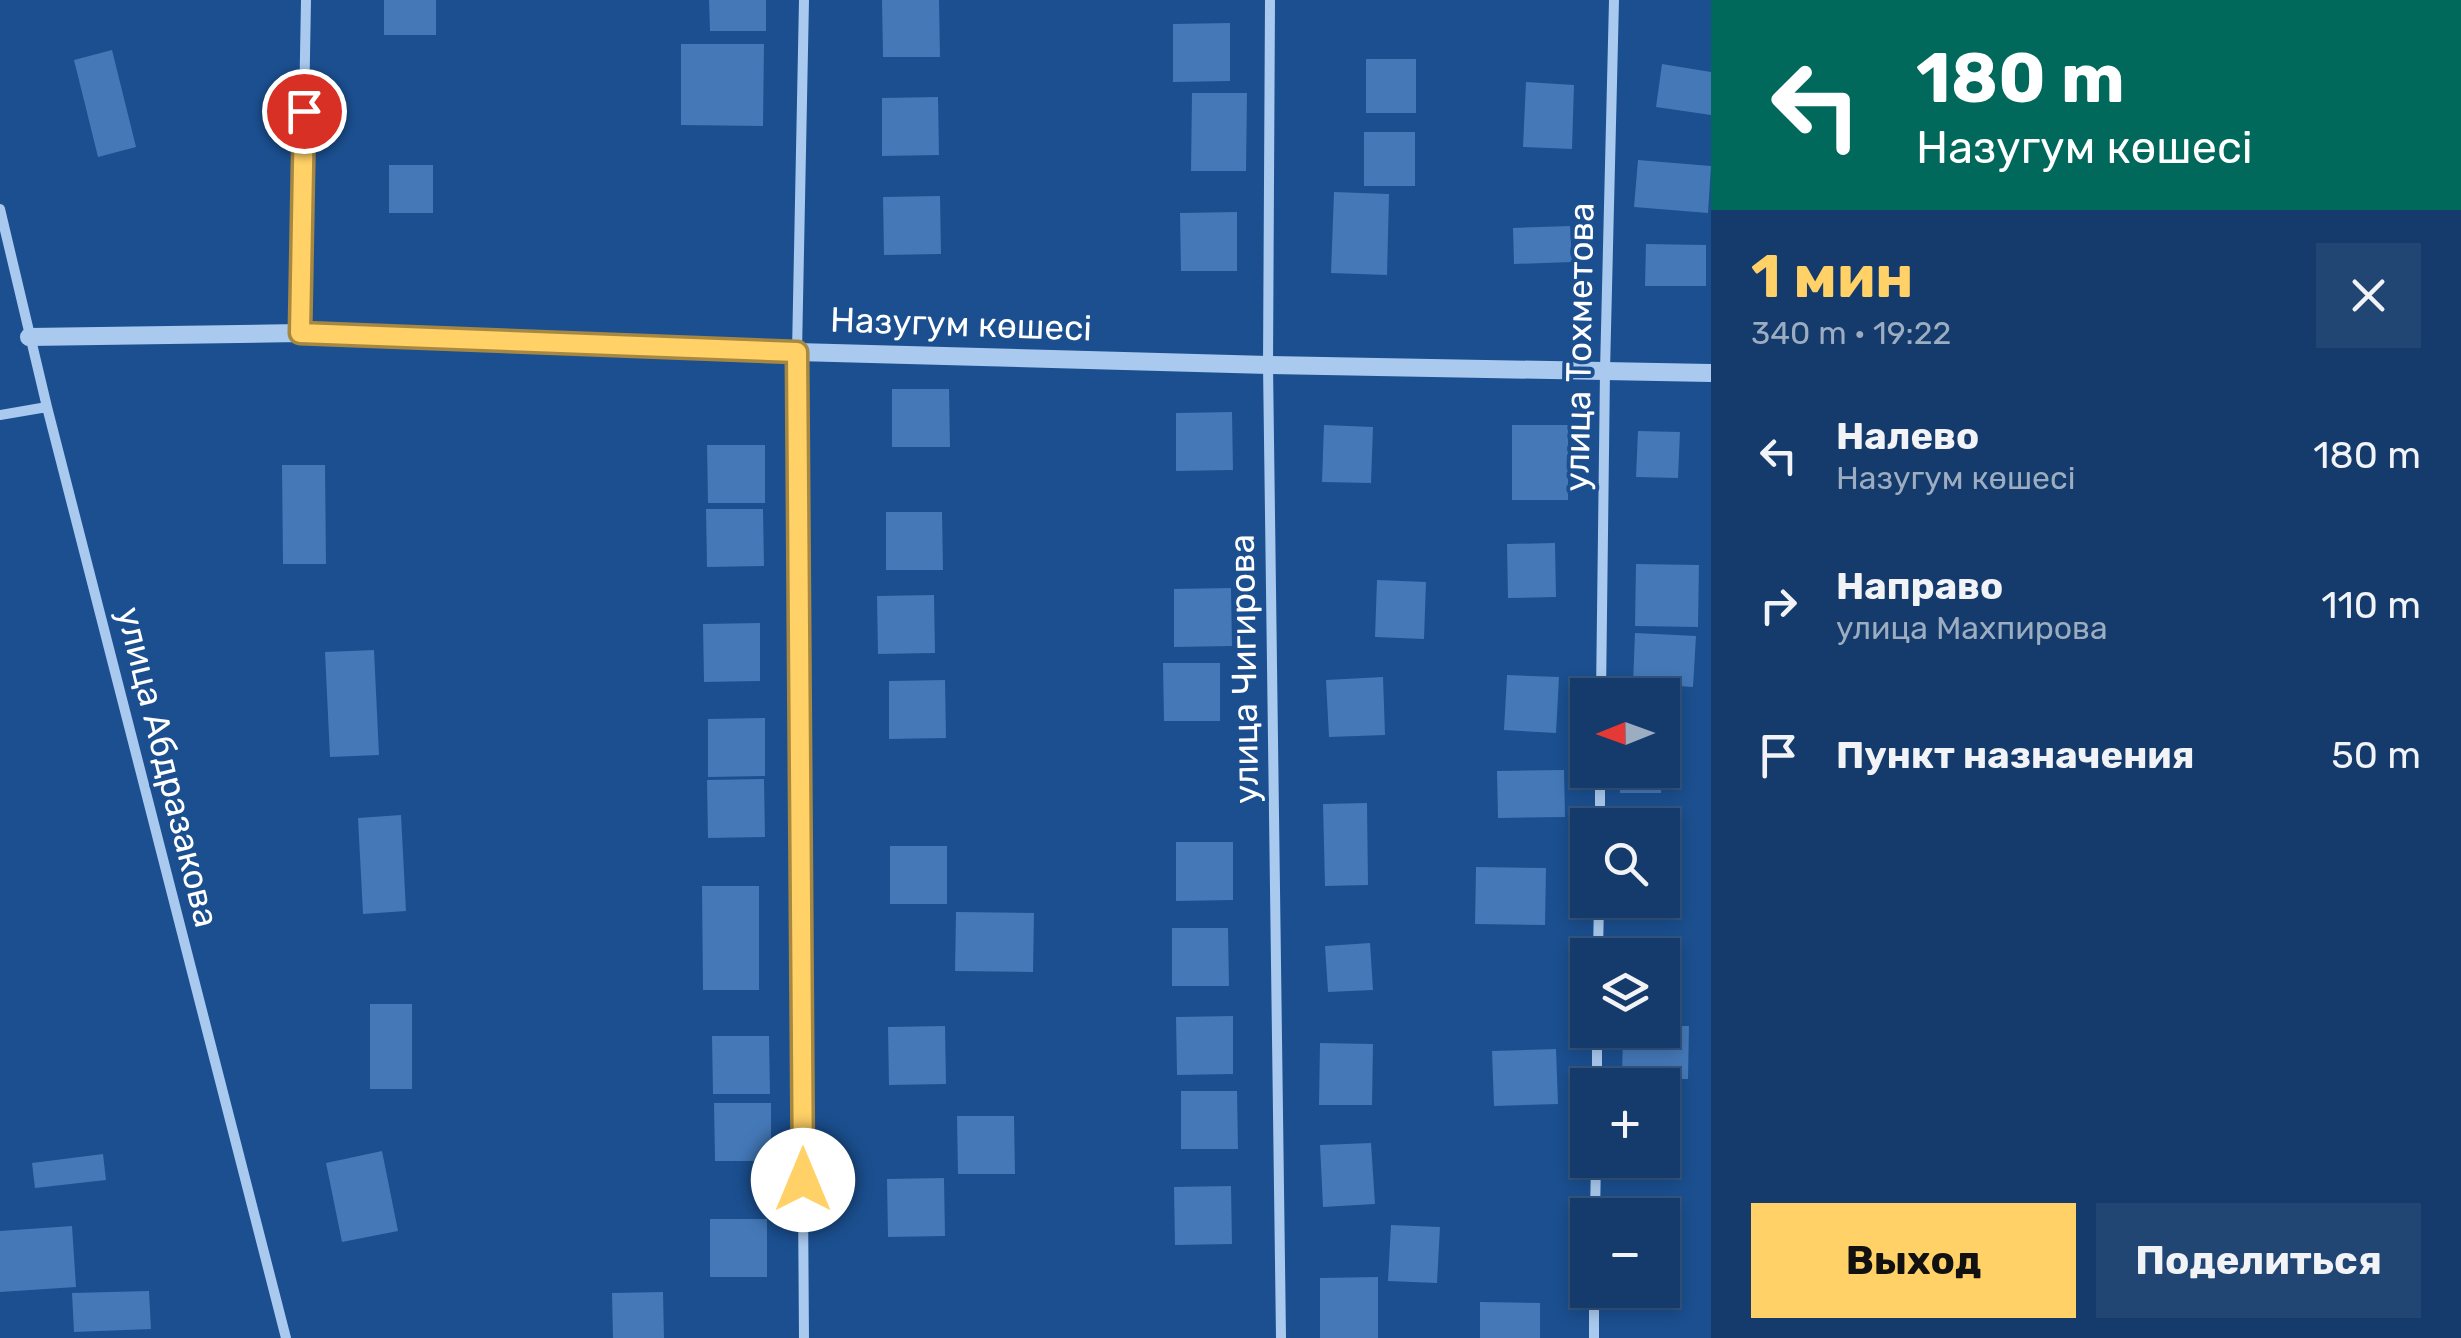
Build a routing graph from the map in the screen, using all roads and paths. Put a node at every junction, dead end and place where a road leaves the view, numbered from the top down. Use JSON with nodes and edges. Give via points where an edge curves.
{"nodes":[{"id":1,"x":306,"y":0,"type":"edge"},
{"id":2,"x":804,"y":0,"type":"edge"},
{"id":3,"x":1270,"y":0,"type":"edge"},
{"id":4,"x":1614,"y":0,"type":"edge"},
{"id":5,"x":0,"y":209,"type":"edge"},
{"id":6,"x":300,"y":333,"type":"junction"},
{"id":7,"x":30,"y":338,"type":"junction"},
{"id":8,"x":797,"y":352,"type":"junction"},
{"id":9,"x":1268,"y":365,"type":"junction"},
{"id":10,"x":1605,"y":371,"type":"junction"},
{"id":11,"x":1711,"y":373,"type":"edge"},
{"id":12,"x":47,"y":407,"type":"junction"},
{"id":13,"x":0,"y":415,"type":"edge"},
{"id":14,"x":1601,"y":678,"type":"edge"},
{"id":15,"x":1594,"y":1308,"type":"edge"},
{"id":16,"x":286,"y":1338,"type":"edge"},
{"id":17,"x":804,"y":1338,"type":"edge"},
{"id":18,"x":1281,"y":1338,"type":"edge"},
{"id":19,"x":1594,"y":1338,"type":"edge"}],
"edges":[{"from":1,"to":6,"type":"street"},
{"from":2,"to":8,"type":"street"},
{"from":3,"to":9,"type":"street","name":"улица Чигирова"},
{"from":4,"to":10,"type":"street","name":"улица Тохметова"},
{"from":5,"to":7,"type":"street","name":"улица Абдразакова"},
{"from":6,"to":7,"type":"street","name":"Назугум көшесі"},
{"from":6,"to":8,"type":"street","name":"Назугум көшесі"},
{"from":7,"to":12,"type":"street","name":"улица Абдразакова"},
{"from":8,"to":9,"type":"street","name":"Назугум көшесі"},
{"from":8,"to":17,"type":"street"},
{"from":9,"to":10,"type":"street","name":"Назугум көшесі"},
{"from":9,"to":18,"type":"street","name":"улица Чигирова"},
{"from":10,"to":11,"type":"street","name":"Назугум көшесі"},
{"from":10,"to":14,"type":"street","name":"улица Тохметова"},
{"from":12,"to":13,"type":"street"},
{"from":12,"to":16,"type":"street","name":"улица Абдразакова"},
{"from":15,"to":19,"type":"street"}]}
